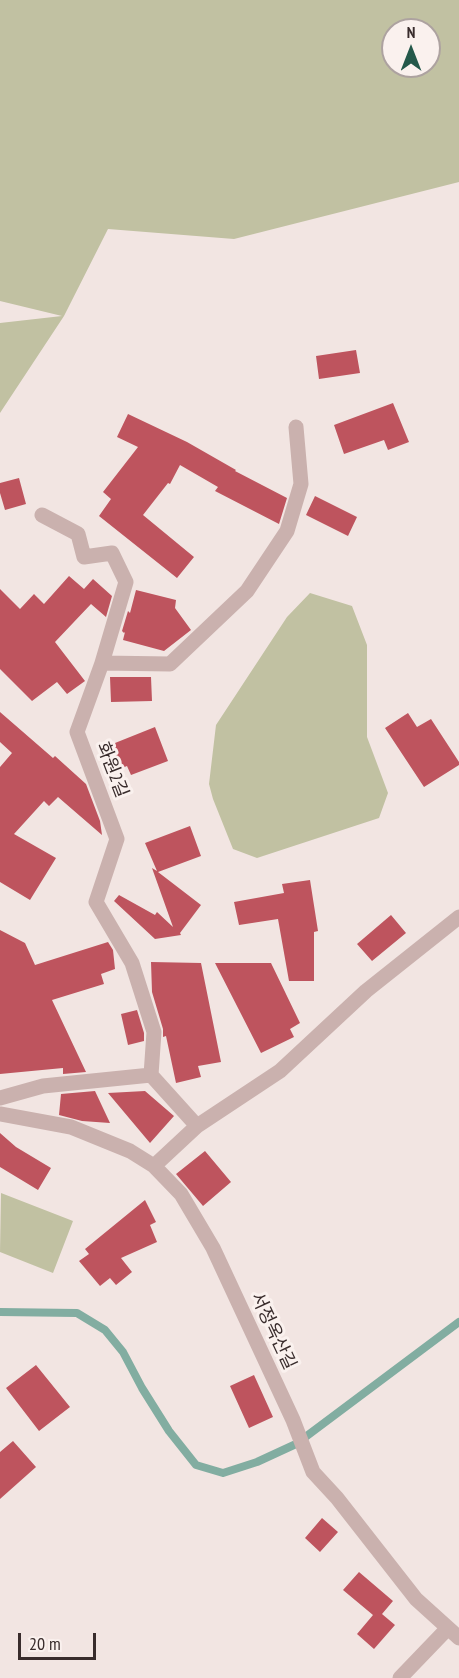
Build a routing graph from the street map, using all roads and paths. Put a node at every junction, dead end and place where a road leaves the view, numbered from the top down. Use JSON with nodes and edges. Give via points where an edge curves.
{"nodes":[{"id":1,"x":296,"y":427,"type":"dead end"},
{"id":2,"x":42,"y":514,"type":"dead end"},
{"id":3,"x":102,"y":663,"type":"junction"},
{"id":4,"x":459,"y":917,"type":"edge"},
{"id":5,"x":151,"y":1075,"type":"junction"},
{"id":6,"x":0,"y":1098,"type":"edge"},
{"id":7,"x":0,"y":1114,"type":"edge"},
{"id":8,"x":197,"y":1126,"type":"junction"},
{"id":9,"x":154,"y":1166,"type":"junction"},
{"id":10,"x":453,"y":1633,"type":"edge"},
{"id":11,"x":400,"y":1678,"type":"edge"}],
"edges":[{"from":1,"to":3,"type":"lane","via":[[301,484],[287,531],[247,591],[170,664]]},
{"from":2,"to":3,"type":"lane","name":"화원2길","via":[[78,534],[84,557],[111,553],[126,582]]},
{"from":3,"to":5,"type":"lane","name":"화원2길","via":[[77,732],[117,839],[96,902],[132,963],[154,1032]]},
{"from":4,"to":8,"type":"lane","via":[[366,992],[279,1071]]},
{"from":5,"to":6,"type":"lane","via":[[43,1086]]},
{"from":5,"to":8,"type":"lane"},
{"from":7,"to":9,"type":"lane","name":"서정옥산길","via":[[71,1127],[130,1151]]},
{"from":8,"to":9,"type":"lane"},
{"from":9,"to":10,"type":"lane","name":"서정옥산길","via":[[181,1194],[213,1248],[313,1472],[416,1599]]},
{"from":10,"to":11,"type":"lane"}]}
